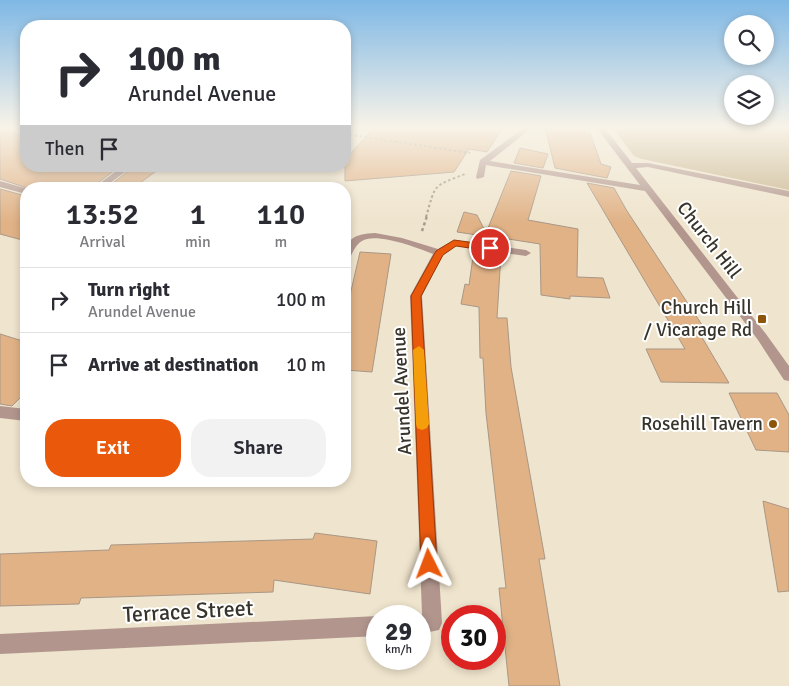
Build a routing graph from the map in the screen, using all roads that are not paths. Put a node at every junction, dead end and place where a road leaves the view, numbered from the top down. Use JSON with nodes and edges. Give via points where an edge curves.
{"nodes":[{"id":1,"x":486,"y":159,"type":"edge"},
{"id":2,"x":624,"y":159,"type":"edge"},
{"id":3,"x":482,"y":162,"type":"junction"},
{"id":4,"x":629,"y":166,"type":"junction"},
{"id":5,"x":120,"y":172,"type":"edge"},
{"id":6,"x":480,"y":177,"type":"dead end"},
{"id":7,"x":106,"y":182,"type":"edge"},
{"id":8,"x":0,"y":184,"type":"edge"},
{"id":9,"x":20,"y":189,"type":"edge"},
{"id":10,"x":647,"y":189,"type":"junction"},
{"id":11,"x":789,"y":194,"type":"edge"},
{"id":12,"x":351,"y":248,"type":"edge"},
{"id":13,"x":526,"y":253,"type":"dead end"},
{"id":14,"x":439,"y":254,"type":"junction"},
{"id":15,"x":789,"y":376,"type":"edge"},
{"id":16,"x":4,"y":413,"type":"edge"},
{"id":17,"x":20,"y":414,"type":"edge"},
{"id":18,"x":425,"y":605,"type":"edge"},
{"id":19,"x":366,"y":627,"type":"edge"},
{"id":20,"x":0,"y":644,"type":"edge"}],
"edges":[{"from":1,"to":3,"type":"street"},
{"from":2,"to":4,"type":"street","name":"Church Hill"},
{"from":3,"to":6,"type":"street"},
{"from":3,"to":10,"type":"street"},
{"from":4,"to":10,"type":"street","name":"Church Hill"},
{"from":4,"to":11,"type":"street","via":[[648,165]]},
{"from":5,"to":7,"type":"street"},
{"from":8,"to":9,"type":"street"},
{"from":10,"to":15,"type":"street","name":"Church Hill"},
{"from":12,"to":14,"type":"street","via":[[360,238],[369,236],[423,246]]},
{"from":13,"to":14,"type":"street","via":[[454,243]]},
{"from":14,"to":18,"type":"street","name":"Arundel Avenue","via":[[416,296]]},
{"from":16,"to":17,"type":"street"},
{"from":19,"to":20,"type":"street","name":"Terrace Street"}]}
